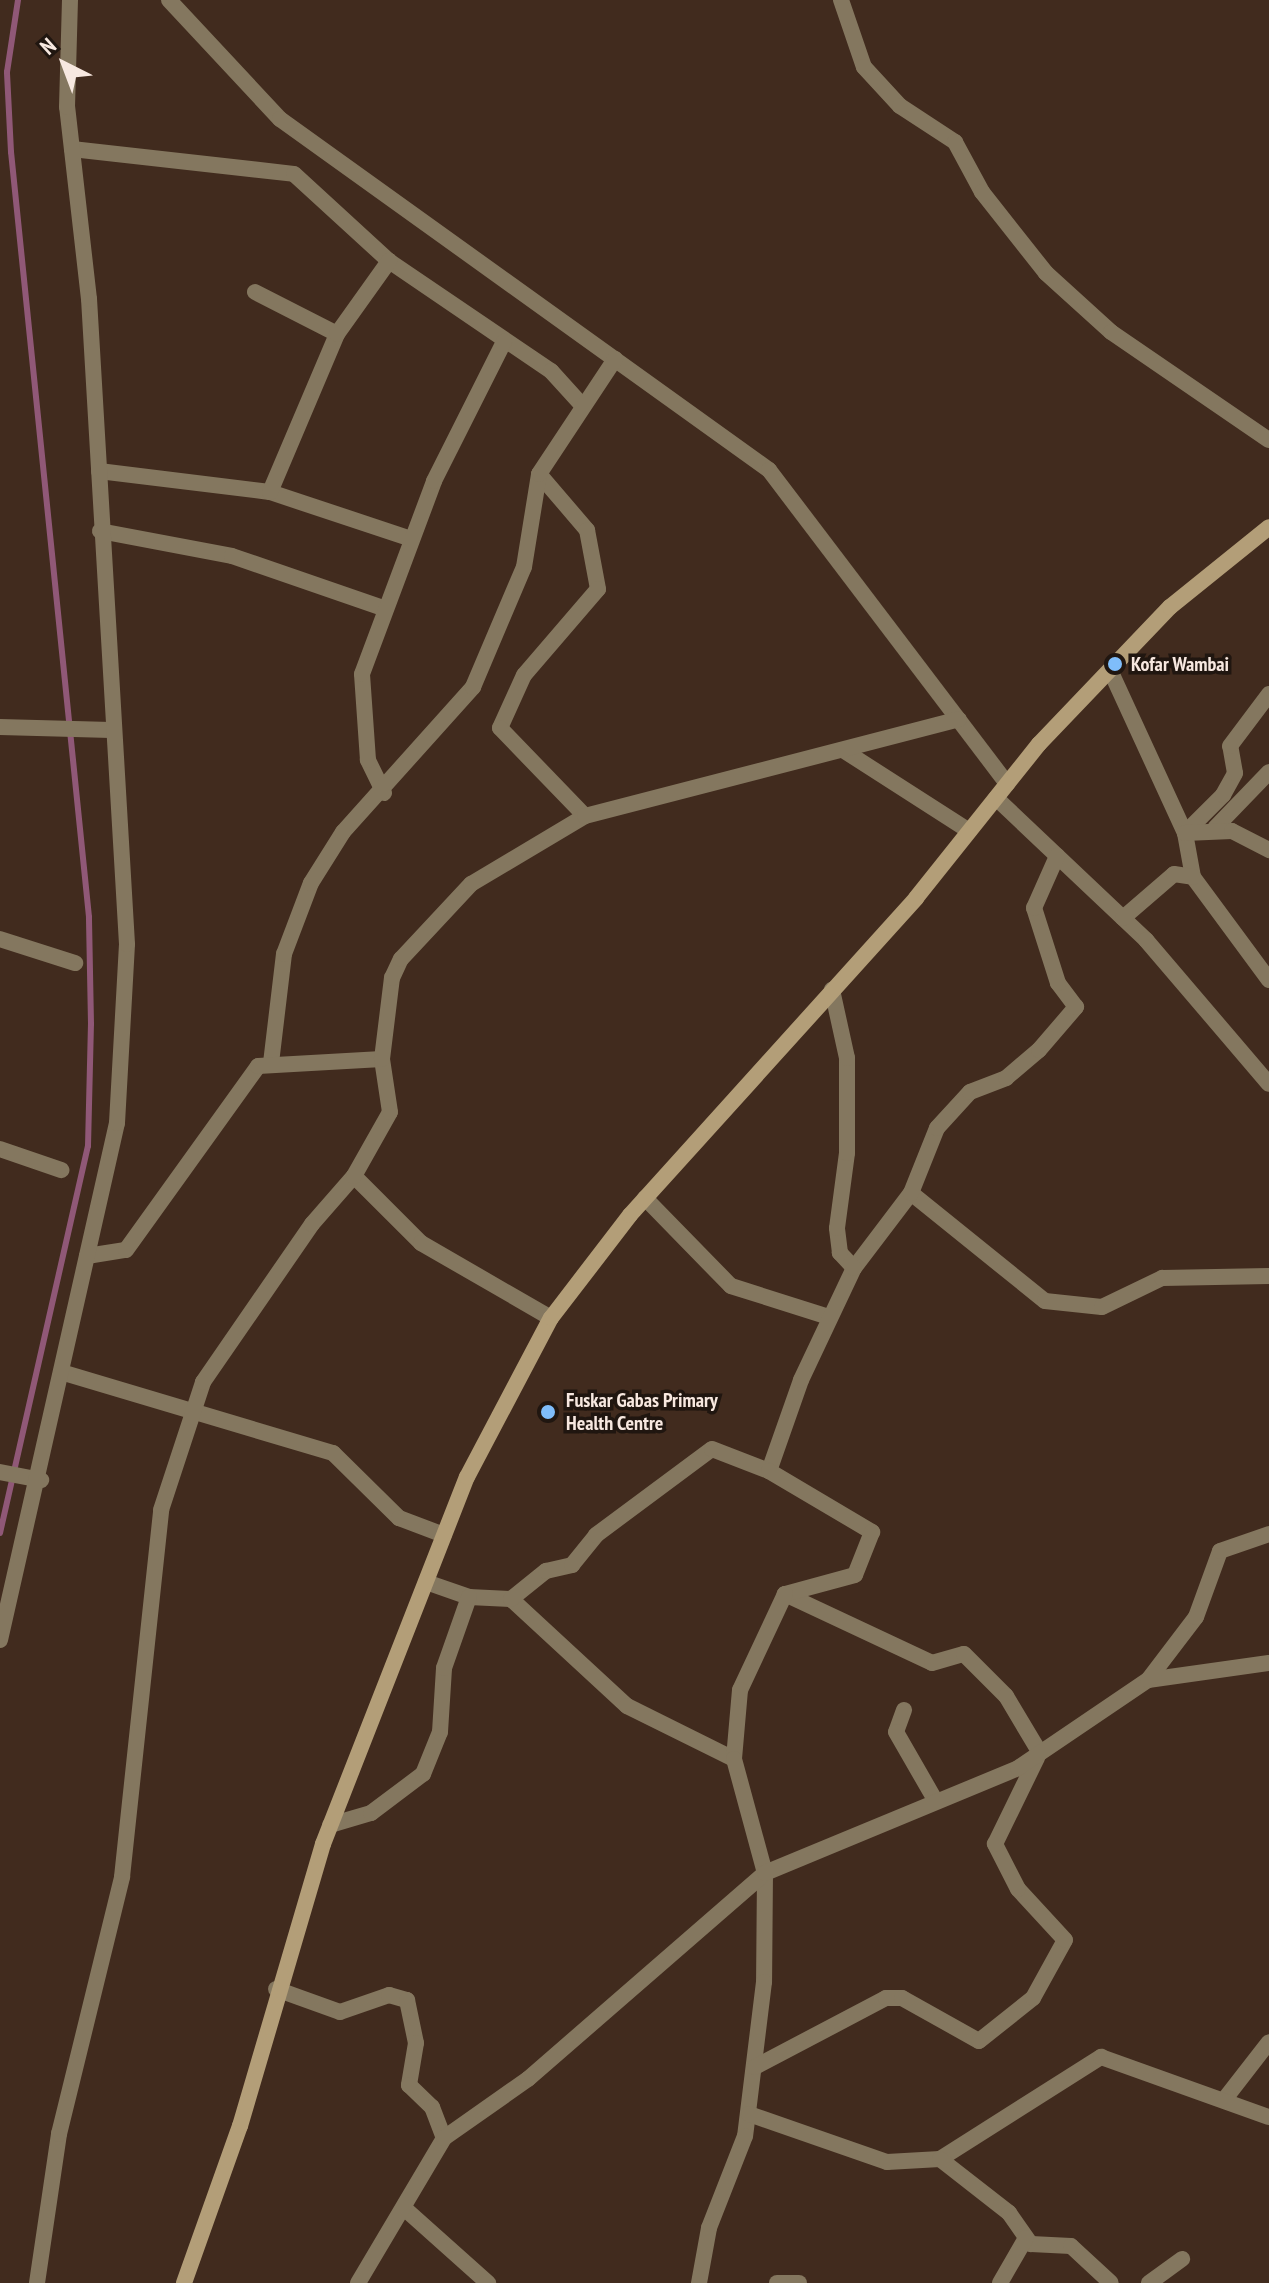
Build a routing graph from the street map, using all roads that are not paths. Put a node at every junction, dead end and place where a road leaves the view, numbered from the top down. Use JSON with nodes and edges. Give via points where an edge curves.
{"nodes":[{"id":1,"x":70,"y":0,"type":"edge"},
{"id":2,"x":169,"y":0,"type":"edge"},
{"id":3,"x":841,"y":0,"type":"edge"},
{"id":4,"x":72,"y":149,"type":"junction"},
{"id":5,"x":389,"y":261,"type":"junction"},
{"id":6,"x":255,"y":292,"type":"dead end"},
{"id":7,"x":337,"y":334,"type":"junction"},
{"id":8,"x":504,"y":342,"type":"junction"},
{"id":9,"x":615,"y":359,"type":"junction"},
{"id":10,"x":581,"y":404,"type":"junction"},
{"id":11,"x":1269,"y":440,"type":"edge"},
{"id":12,"x":99,"y":471,"type":"junction"},
{"id":13,"x":539,"y":474,"type":"junction"},
{"id":14,"x":270,"y":492,"type":"junction"},
{"id":15,"x":1269,"y":527,"type":"edge"},
{"id":16,"x":100,"y":531,"type":"junction"},
{"id":17,"x":411,"y":539,"type":"junction"},
{"id":18,"x":383,"y":608,"type":"junction"},
{"id":19,"x":1110,"y":670,"type":"junction"},
{"id":20,"x":1269,"y":694,"type":"edge"},
{"id":21,"x":959,"y":719,"type":"junction"},
{"id":22,"x":0,"y":727,"type":"edge"},
{"id":23,"x":104,"y":730,"type":"junction"},
{"id":24,"x":843,"y":750,"type":"junction"},
{"id":25,"x":1269,"y":772,"type":"edge"},
{"id":26,"x":1007,"y":784,"type":"junction"},
{"id":27,"x":384,"y":793,"type":"junction"},
{"id":28,"x":996,"y":798,"type":"junction"},
{"id":29,"x":585,"y":816,"type":"junction"},
{"id":30,"x":1215,"y":828,"type":"junction"},
{"id":31,"x":969,"y":831,"type":"junction"},
{"id":32,"x":1185,"y":833,"type":"junction"},
{"id":33,"x":1269,"y":850,"type":"edge"},
{"id":34,"x":1057,"y":856,"type":"junction"},
{"id":35,"x":1193,"y":877,"type":"junction"},
{"id":36,"x":1123,"y":918,"type":"junction"},
{"id":37,"x":0,"y":939,"type":"edge"},
{"id":38,"x":75,"y":963,"type":"dead end"},
{"id":39,"x":1269,"y":980,"type":"edge"},
{"id":40,"x":832,"y":990,"type":"junction"},
{"id":41,"x":382,"y":1059,"type":"junction"},
{"id":42,"x":271,"y":1063,"type":"junction"},
{"id":43,"x":1269,"y":1084,"type":"edge"},
{"id":44,"x":0,"y":1149,"type":"edge"},
{"id":45,"x":61,"y":1170,"type":"dead end"},
{"id":46,"x":354,"y":1176,"type":"junction"},
{"id":47,"x":911,"y":1193,"type":"junction"},
{"id":48,"x":645,"y":1198,"type":"junction"},
{"id":49,"x":87,"y":1256,"type":"junction"},
{"id":50,"x":854,"y":1268,"type":"junction"},
{"id":51,"x":1269,"y":1276,"type":"edge"},
{"id":52,"x":829,"y":1317,"type":"junction"},
{"id":53,"x":551,"y":1318,"type":"junction"},
{"id":54,"x":61,"y":1372,"type":"junction"},
{"id":55,"x":192,"y":1412,"type":"junction"},
{"id":56,"x":769,"y":1471,"type":"junction"},
{"id":57,"x":2,"y":1472,"type":"edge"},
{"id":58,"x":34,"y":1478,"type":"junction"},
{"id":59,"x":1269,"y":1534,"type":"edge"},
{"id":60,"x":444,"y":1535,"type":"junction"},
{"id":61,"x":426,"y":1582,"type":"junction"},
{"id":62,"x":785,"y":1594,"type":"junction"},
{"id":63,"x":469,"y":1597,"type":"junction"},
{"id":64,"x":511,"y":1599,"type":"junction"},
{"id":65,"x":0,"y":1640,"type":"edge"},
{"id":66,"x":1269,"y":1663,"type":"edge"},
{"id":67,"x":1148,"y":1680,"type":"junction"},
{"id":68,"x":904,"y":1710,"type":"dead end"},
{"id":69,"x":1040,"y":1753,"type":"junction"},
{"id":70,"x":734,"y":1759,"type":"junction"},
{"id":71,"x":934,"y":1798,"type":"junction"},
{"id":72,"x":330,"y":1825,"type":"junction"},
{"id":73,"x":765,"y":1873,"type":"junction"},
{"id":74,"x":276,"y":1989,"type":"junction"},
{"id":75,"x":1269,"y":2042,"type":"edge"},
{"id":76,"x":755,"y":2067,"type":"junction"},
{"id":77,"x":1224,"y":2100,"type":"junction"},
{"id":78,"x":749,"y":2114,"type":"junction"},
{"id":79,"x":1269,"y":2117,"type":"edge"},
{"id":80,"x":444,"y":2138,"type":"junction"},
{"id":81,"x":940,"y":2159,"type":"junction"},
{"id":82,"x":404,"y":2208,"type":"junction"},
{"id":83,"x":1026,"y":2238,"type":"junction"},
{"id":84,"x":1182,"y":2259,"type":"dead end"},
{"id":85,"x":37,"y":2283,"type":"edge"},
{"id":86,"x":184,"y":2283,"type":"edge"},
{"id":87,"x":358,"y":2283,"type":"edge"},
{"id":88,"x":488,"y":2283,"type":"edge"},
{"id":89,"x":699,"y":2283,"type":"edge"},
{"id":90,"x":777,"y":2283,"type":"edge"},
{"id":91,"x":799,"y":2283,"type":"edge"},
{"id":92,"x":1000,"y":2283,"type":"edge"},
{"id":93,"x":1111,"y":2283,"type":"edge"},
{"id":94,"x":1149,"y":2283,"type":"edge"}],
"edges":[{"from":1,"to":4,"type":"street"},
{"from":2,"to":9,"type":"street","via":[[280,119]]},
{"from":3,"to":11,"type":"street","via":[[864,67],[900,106],[955,142],[982,192],[1046,273],[1111,332]]},
{"from":4,"to":5,"type":"street","via":[[280,167]]},
{"from":4,"to":12,"type":"street"},
{"from":5,"to":7,"type":"street"},
{"from":5,"to":8,"type":"street"},
{"from":6,"to":7,"type":"street"},
{"from":7,"to":14,"type":"street"},
{"from":8,"to":10,"type":"street","via":[[551,371]]},
{"from":8,"to":17,"type":"street"},
{"from":9,"to":10,"type":"street"},
{"from":9,"to":21,"type":"street","via":[[769,470]]},
{"from":10,"to":13,"type":"street"},
{"from":12,"to":14,"type":"street"},
{"from":12,"to":16,"type":"street"},
{"from":13,"to":27,"type":"street","via":[[524,567],[490,658]]},
{"from":13,"to":29,"type":"street","via":[[587,530],[598,589],[524,675],[500,728]]},
{"from":14,"to":17,"type":"street"},
{"from":15,"to":19,"type":"street","via":[[1180,599]]},
{"from":16,"to":18,"type":"street","via":[[232,556]]},
{"from":16,"to":23,"type":"street"},
{"from":17,"to":18,"type":"street"},
{"from":18,"to":27,"type":"street","via":[[362,674],[368,760]]},
{"from":19,"to":26,"type":"street"},
{"from":19,"to":32,"type":"street"},
{"from":20,"to":32,"type":"street","via":[[1230,746],[1235,773],[1223,795]]},
{"from":21,"to":24,"type":"street"},
{"from":21,"to":26,"type":"street"},
{"from":22,"to":23,"type":"street"},
{"from":23,"to":49,"type":"street","via":[[127,944],[117,1123]]},
{"from":24,"to":29,"type":"street"},
{"from":24,"to":31,"type":"street"},
{"from":25,"to":30,"type":"street"},
{"from":26,"to":28,"type":"street"},
{"from":27,"to":42,"type":"street","via":[[343,832],[311,883],[284,954]]},
{"from":28,"to":31,"type":"street"},
{"from":28,"to":34,"type":"street"},
{"from":29,"to":41,"type":"street","via":[[471,884],[401,959],[392,978]]},
{"from":30,"to":32,"type":"street"},
{"from":30,"to":33,"type":"street"},
{"from":31,"to":40,"type":"street"},
{"from":32,"to":35,"type":"street"},
{"from":34,"to":36,"type":"street"},
{"from":34,"to":47,"type":"street","via":[[1034,908],[1058,983],[1076,1007],[1039,1050],[1006,1078],[970,1092],[937,1128]]},
{"from":35,"to":36,"type":"street","via":[[1174,874]]},
{"from":35,"to":39,"type":"street"},
{"from":36,"to":43,"type":"street"},
{"from":37,"to":38,"type":"street"},
{"from":40,"to":48,"type":"street"},
{"from":40,"to":50,"type":"street","via":[[847,1058],[847,1153],[837,1228],[840,1253]]},
{"from":41,"to":42,"type":"street","via":[[303,1069]]},
{"from":41,"to":46,"type":"street","via":[[390,1112]]},
{"from":42,"to":49,"type":"street","via":[[255,1069],[126,1250]]},
{"from":44,"to":45,"type":"street"},
{"from":46,"to":53,"type":"street","via":[[421,1243]]},
{"from":46,"to":55,"type":"street","via":[[275,1277],[203,1382]]},
{"from":47,"to":50,"type":"street"},
{"from":47,"to":51,"type":"street","via":[[1045,1301],[1102,1307],[1162,1278]]},
{"from":48,"to":52,"type":"street","via":[[731,1286]]},
{"from":48,"to":53,"type":"street"},
{"from":49,"to":54,"type":"street"},
{"from":50,"to":52,"type":"street"},
{"from":52,"to":56,"type":"street"},
{"from":53,"to":60,"type":"street"},
{"from":54,"to":55,"type":"street"},
{"from":54,"to":58,"type":"street"},
{"from":55,"to":60,"type":"street","via":[[333,1453],[399,1518]]},
{"from":55,"to":85,"type":"street","via":[[161,1510],[122,1877],[59,2134]]},
{"from":56,"to":62,"type":"street","via":[[872,1532],[855,1575]]},
{"from":56,"to":64,"type":"street","via":[[706,1451],[596,1535],[572,1565],[546,1571]]},
{"from":57,"to":58,"type":"street"},
{"from":58,"to":65,"type":"street"},
{"from":59,"to":67,"type":"street","via":[[1220,1551],[1196,1617]]},
{"from":60,"to":61,"type":"street"},
{"from":61,"to":63,"type":"street"},
{"from":61,"to":72,"type":"street"},
{"from":62,"to":69,"type":"street","via":[[932,1663],[964,1654],[1006,1696]]},
{"from":62,"to":70,"type":"street","via":[[745,1670]]},
{"from":63,"to":64,"type":"street"},
{"from":63,"to":72,"type":"street","via":[[444,1668],[440,1732],[423,1774],[371,1813]]},
{"from":64,"to":70,"type":"street","via":[[627,1706]]},
{"from":66,"to":67,"type":"street"},
{"from":67,"to":69,"type":"street"},
{"from":68,"to":71,"type":"street","via":[[896,1732]]},
{"from":69,"to":71,"type":"street","via":[[977,1787]]},
{"from":69,"to":76,"type":"street","via":[[995,1844],[1018,1889],[1065,1940],[1033,1998],[979,2041],[902,1998],[886,1998]]},
{"from":70,"to":73,"type":"street"},
{"from":71,"to":73,"type":"street"},
{"from":72,"to":74,"type":"street"},
{"from":73,"to":76,"type":"street"},
{"from":73,"to":80,"type":"street","via":[[528,2079]]},
{"from":74,"to":80,"type":"street","via":[[340,2012],[389,1995],[407,2000],[416,2043],[409,2085],[432,2107]]},
{"from":74,"to":86,"type":"street","via":[[240,2126]]},
{"from":75,"to":77,"type":"street"},
{"from":76,"to":78,"type":"street"},
{"from":77,"to":79,"type":"street"},
{"from":77,"to":81,"type":"street","via":[[1101,2057]]},
{"from":78,"to":81,"type":"street","via":[[887,2162]]},
{"from":78,"to":89,"type":"street","via":[[700,2257]]},
{"from":80,"to":82,"type":"street"},
{"from":81,"to":83,"type":"street","via":[[1009,2213]]},
{"from":82,"to":87,"type":"street"},
{"from":82,"to":88,"type":"street"},
{"from":83,"to":92,"type":"street"},
{"from":83,"to":93,"type":"street","via":[[1071,2246]]},
{"from":84,"to":94,"type":"street"},
{"from":90,"to":91,"type":"street"}]}
